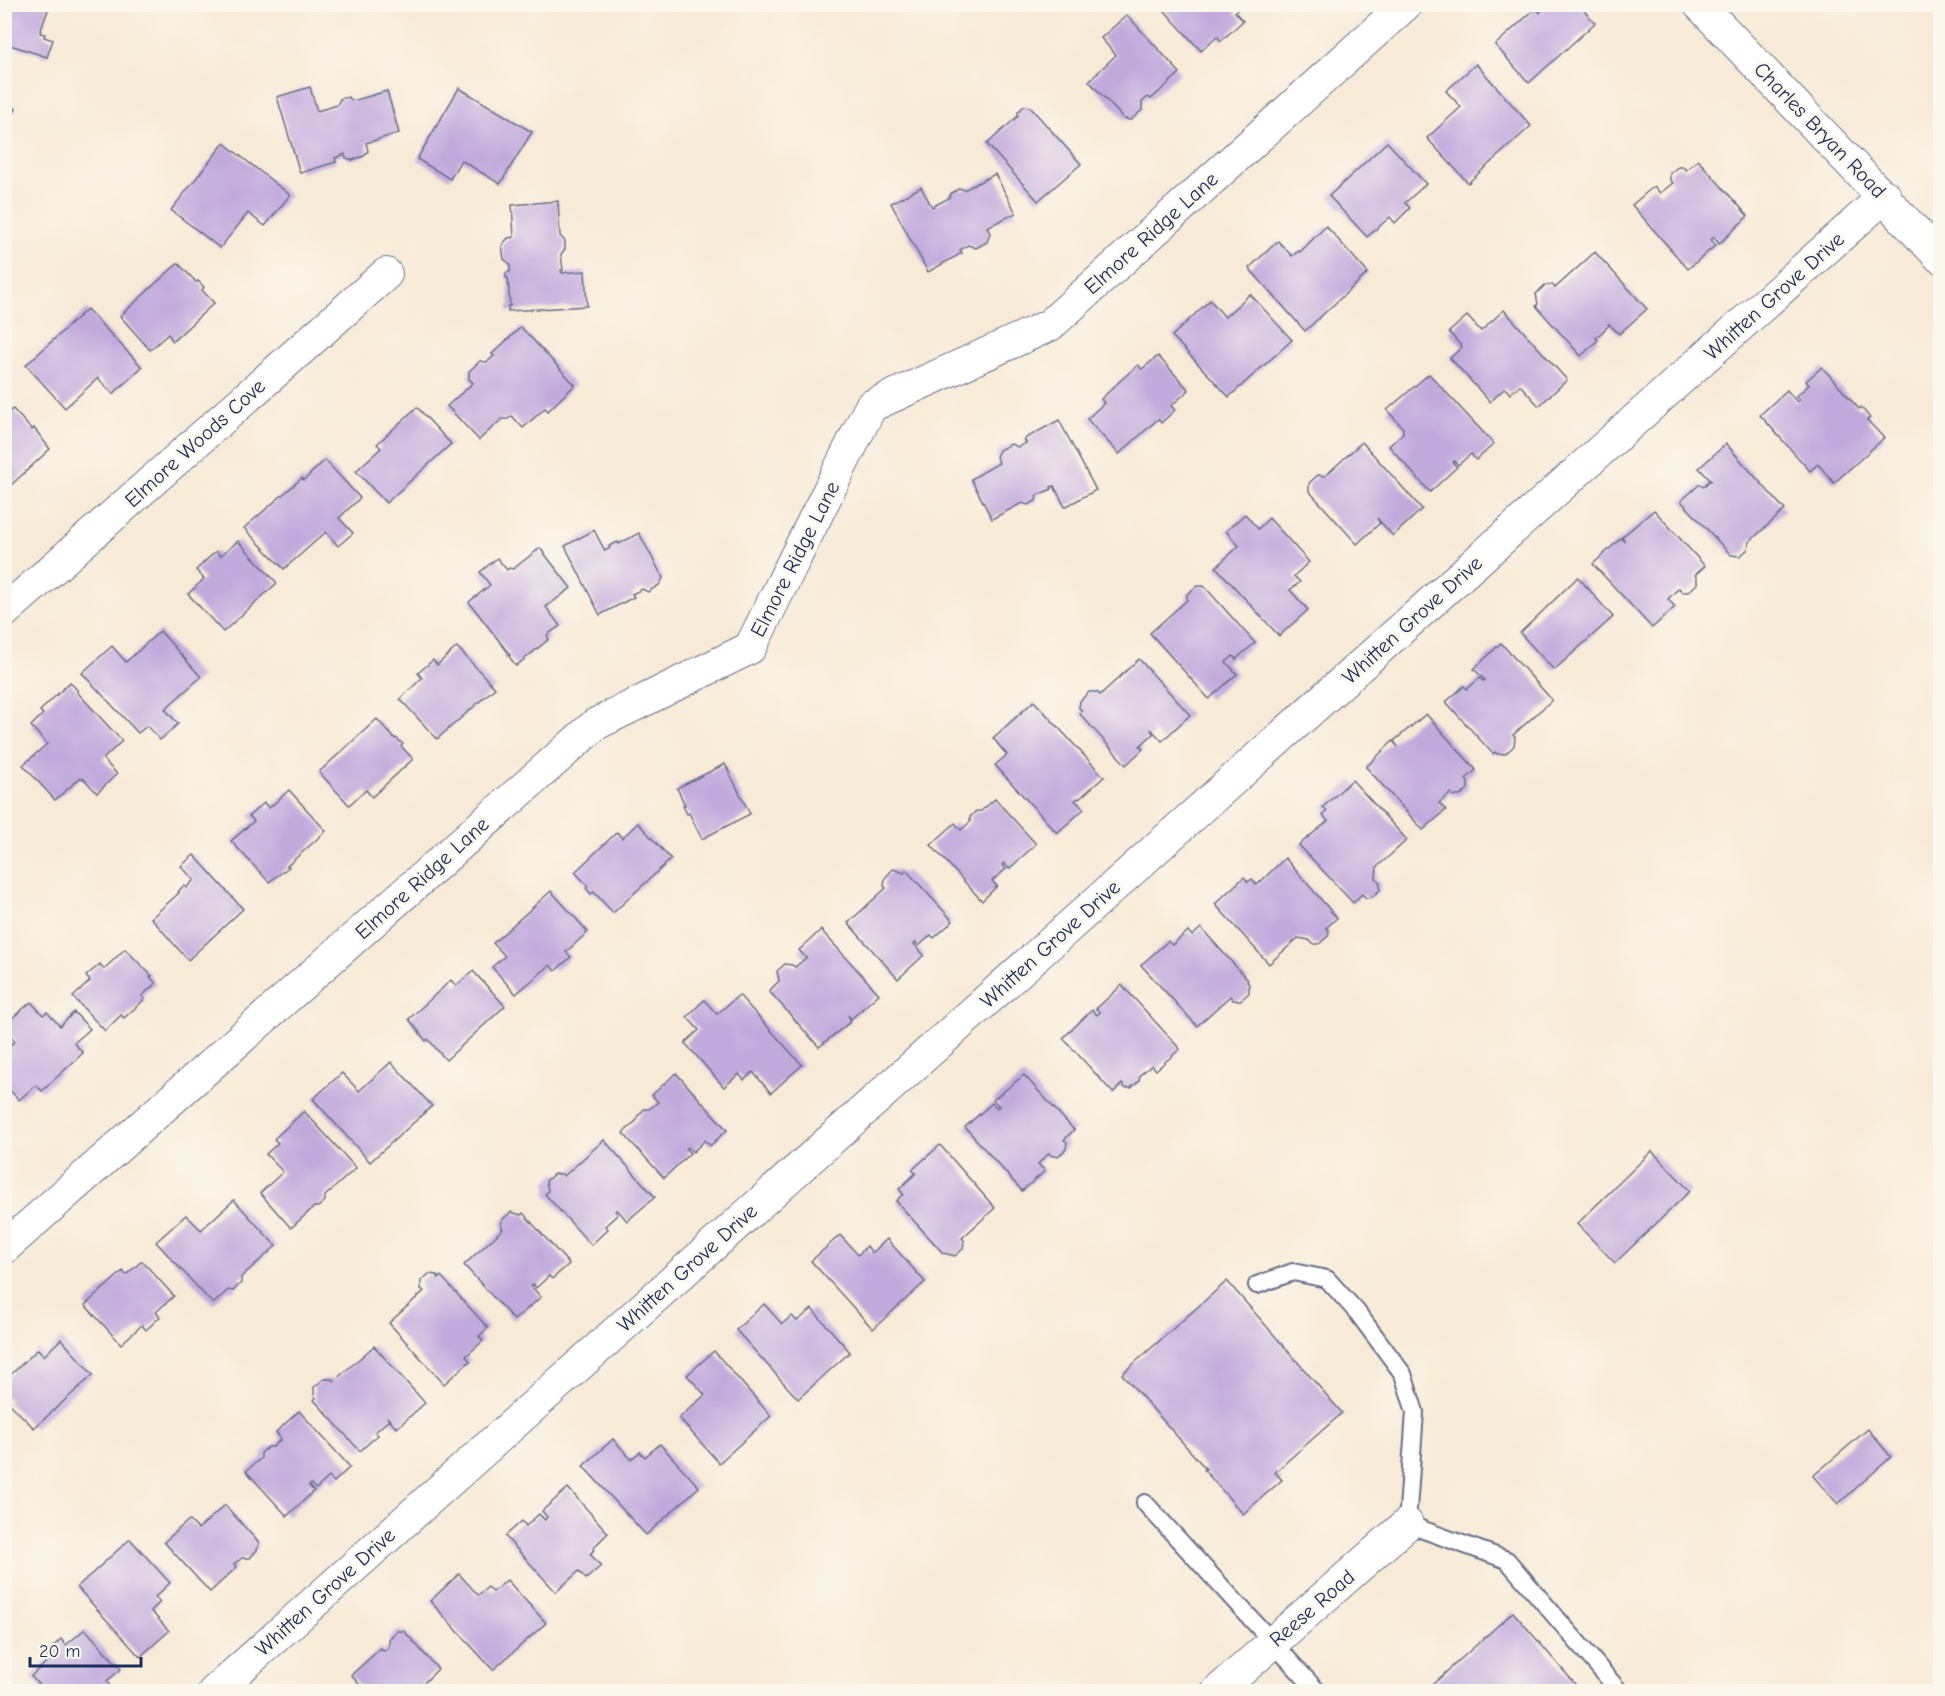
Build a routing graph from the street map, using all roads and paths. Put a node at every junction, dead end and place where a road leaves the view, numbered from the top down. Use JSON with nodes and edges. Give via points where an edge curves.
{"nodes":[{"id":1,"x":1406,"y":4,"type":"edge"},
{"id":2,"x":1699,"y":4,"type":"edge"},
{"id":3,"x":1885,"y":196,"type":"junction"},
{"id":4,"x":1941,"y":257,"type":"edge"},
{"id":5,"x":386,"y":274,"type":"dead end"},
{"id":6,"x":4,"y":612,"type":"edge"},
{"id":7,"x":4,"y":1248,"type":"edge"},
{"id":8,"x":1257,"y":1285,"type":"dead end"},
{"id":9,"x":1145,"y":1503,"type":"dead end"},
{"id":10,"x":1407,"y":1524,"type":"junction"},
{"id":11,"x":1272,"y":1643,"type":"junction"},
{"id":12,"x":214,"y":1692,"type":"edge"},
{"id":13,"x":1217,"y":1692,"type":"edge"},
{"id":14,"x":1318,"y":1692,"type":"edge"},
{"id":15,"x":1620,"y":1692,"type":"edge"}],
"edges":[{"from":1,"to":7,"type":"street","name":"Elmore Ridge Lane","via":[[1050,324],[871,406],[750,648],[596,724]]},
{"from":2,"to":3,"type":"street","name":"Charles Bryan Road"},
{"from":3,"to":4,"type":"street","name":"Charles Bryan Road"},
{"from":3,"to":12,"type":"street","name":"Whitten Grove Drive"},
{"from":5,"to":6,"type":"street","name":"Elmore Woods Cove"},
{"from":8,"to":10,"type":"lane","via":[[1293,1272],[1327,1279],[1403,1374],[1415,1412]]},
{"from":9,"to":11,"type":"lane"},
{"from":10,"to":11,"type":"street","name":"Reese Road"},
{"from":10,"to":15,"type":"lane","via":[[1507,1560]]},
{"from":11,"to":13,"type":"street","name":"Reese Road"},
{"from":11,"to":14,"type":"lane"}]}
